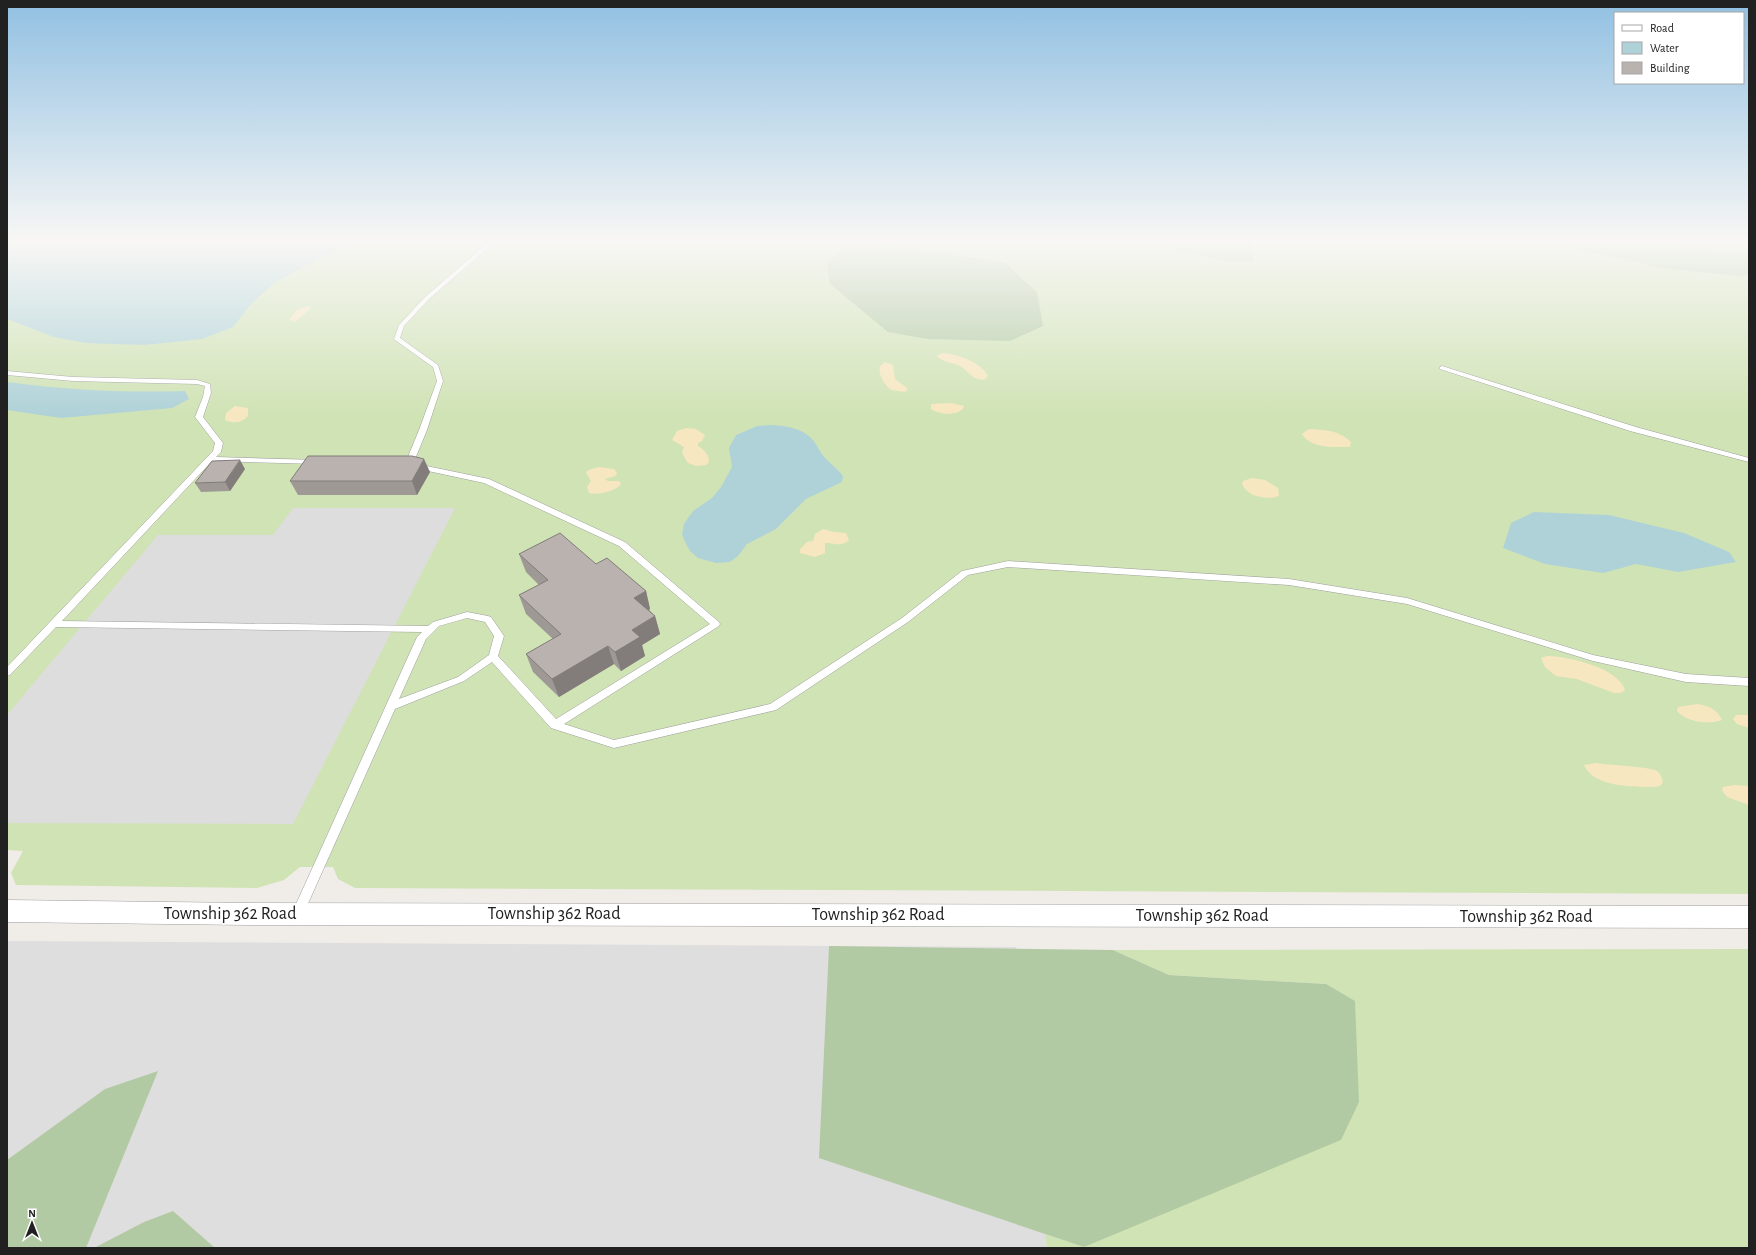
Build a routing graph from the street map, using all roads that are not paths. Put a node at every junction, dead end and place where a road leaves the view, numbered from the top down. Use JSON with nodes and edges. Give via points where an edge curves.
{"nodes":[{"id":1,"x":426,"y":299,"type":"edge"},
{"id":2,"x":1442,"y":368,"type":"dead end"},
{"id":3,"x":7,"y":373,"type":"edge"},
{"id":4,"x":210,"y":459,"type":"junction"},
{"id":5,"x":1749,"y":460,"type":"edge"},
{"id":6,"x":330,"y":462,"type":"edge"},
{"id":7,"x":53,"y":624,"type":"junction"},
{"id":8,"x":430,"y":629,"type":"junction"},
{"id":9,"x":493,"y":657,"type":"junction"},
{"id":10,"x":7,"y":673,"type":"edge"},
{"id":11,"x":1749,"y":682,"type":"edge"},
{"id":12,"x":391,"y":706,"type":"junction"},
{"id":13,"x":555,"y":725,"type":"junction"},
{"id":14,"x":7,"y":911,"type":"edge"},
{"id":15,"x":298,"y":914,"type":"junction"},
{"id":16,"x":1749,"y":917,"type":"edge"}],
"edges":[{"from":1,"to":13,"type":"lane","via":[[401,326],[397,339],[436,366],[440,381],[424,430],[405,464],[486,481],[622,544],[716,624]]},
{"from":2,"to":5,"type":"lane","via":[[1633,429]]},
{"from":3,"to":4,"type":"lane","via":[[73,379],[197,382],[208,385],[209,392],[200,408],[199,417],[219,443],[217,452]]},
{"from":4,"to":6,"type":"lane"},
{"from":4,"to":7,"type":"lane"},
{"from":7,"to":8,"type":"lane"},
{"from":7,"to":10,"type":"lane"},
{"from":8,"to":9,"type":"lane","via":[[436,624],[467,615],[488,619],[499,636]]},
{"from":8,"to":12,"type":"lane","via":[[422,637]]},
{"from":9,"to":12,"type":"lane","via":[[461,679]]},
{"from":9,"to":13,"type":"lane"},
{"from":11,"to":13,"type":"lane","via":[[1686,678],[1601,660],[1407,601],[1290,582],[1008,564],[966,573],[905,620],[773,707],[614,744]]},
{"from":12,"to":15,"type":"lane"},
{"from":14,"to":15,"type":"street","name":"Township 362 Road"},
{"from":15,"to":16,"type":"street","name":"Township 362 Road"}]}
